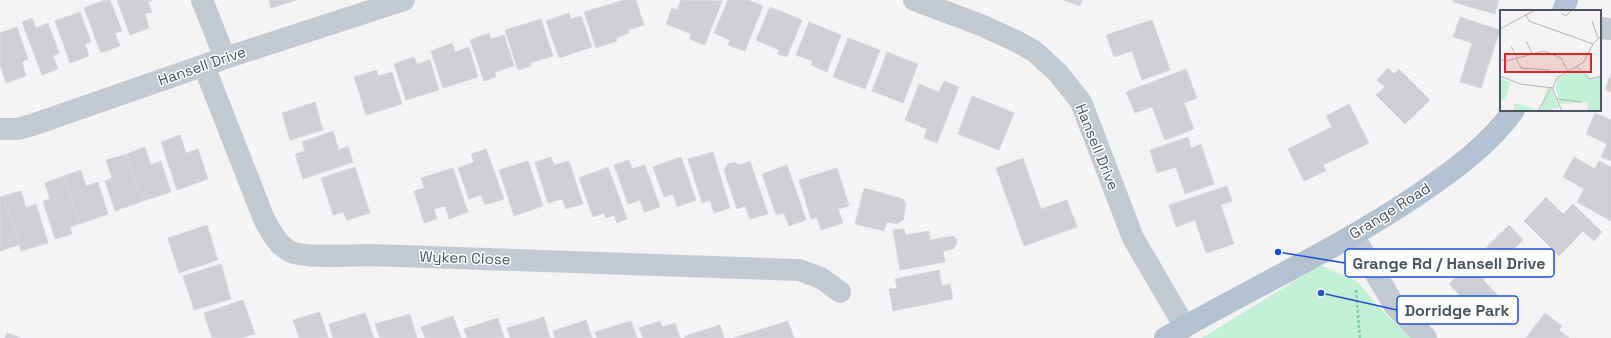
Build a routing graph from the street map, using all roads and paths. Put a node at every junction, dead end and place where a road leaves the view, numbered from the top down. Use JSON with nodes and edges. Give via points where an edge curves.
{"nodes":[{"id":1,"x":202,"y":0,"type":"edge"},
{"id":2,"x":404,"y":0,"type":"edge"},
{"id":3,"x":914,"y":0,"type":"edge"},
{"id":4,"x":1567,"y":0,"type":"edge"},
{"id":5,"x":1563,"y":10,"type":"edge"},
{"id":6,"x":1601,"y":28,"type":"edge"},
{"id":7,"x":1611,"y":29,"type":"edge"},
{"id":8,"x":225,"y":58,"type":"junction"},
{"id":9,"x":204,"y":66,"type":"junction"},
{"id":10,"x":1513,"y":111,"type":"edge"},
{"id":11,"x":0,"y":129,"type":"edge"},
{"id":12,"x":1354,"y":235,"type":"junction"},
{"id":13,"x":1370,"y":265,"type":"junction"},
{"id":14,"x":840,"y":292,"type":"dead end"},
{"id":15,"x":1185,"y":327,"type":"junction"},
{"id":16,"x":1165,"y":338,"type":"edge"},
{"id":17,"x":1360,"y":338,"type":"edge"},
{"id":18,"x":1426,"y":338,"type":"edge"}],
"edges":[{"from":1,"to":8,"type":"street"},
{"from":2,"to":8,"type":"street","name":"Hansell Drive"},
{"from":3,"to":15,"type":"street","name":"Hansell Drive","via":[[1018,42],[1034,51],[1058,73],[1081,102],[1133,238]]},
{"from":4,"to":5,"type":"main road"},
{"from":6,"to":7,"type":"street"},
{"from":8,"to":9,"type":"street","name":"Hansell Drive"},
{"from":9,"to":11,"type":"street","name":"Hansell Drive","via":[[32,125],[17,129]]},
{"from":9,"to":14,"type":"street","name":"Wyken Close","via":[[264,220],[281,244],[294,253],[799,270],[821,278]]},
{"from":10,"to":12,"type":"main road","name":"Grange Road","via":[[1472,155],[1445,176]]},
{"from":12,"to":13,"type":"street"},
{"from":12,"to":15,"type":"main road","name":"Grange Road"},
{"from":13,"to":17,"type":"path","via":[[1355,276]]},
{"from":13,"to":18,"type":"street","via":[[1394,305]]},
{"from":15,"to":16,"type":"main road","name":"Grange Road"}]}
